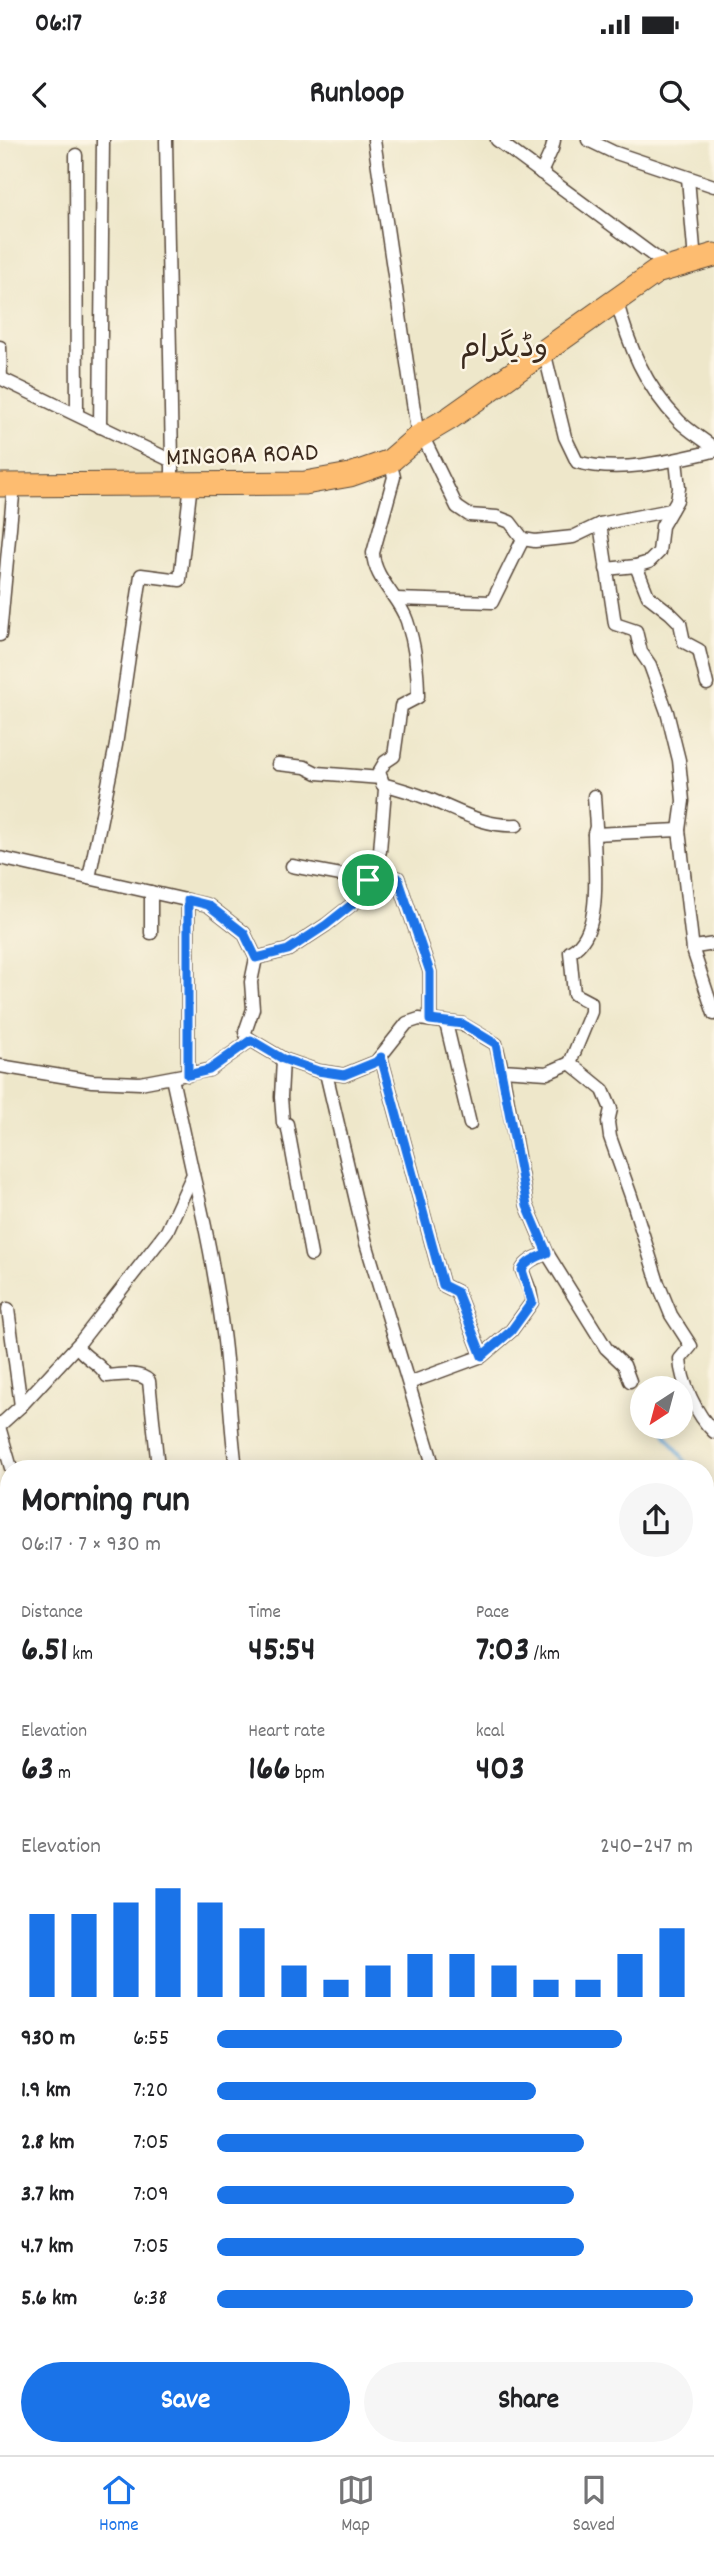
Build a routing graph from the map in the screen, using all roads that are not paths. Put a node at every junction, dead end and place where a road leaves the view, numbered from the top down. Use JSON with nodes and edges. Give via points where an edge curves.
{"nodes":[{"id":1,"x":103,"y":140,"type":"edge"},
{"id":2,"x":166,"y":140,"type":"edge"},
{"id":3,"x":374,"y":140,"type":"edge"},
{"id":4,"x":498,"y":140,"type":"edge"},
{"id":5,"x":554,"y":140,"type":"edge"},
{"id":6,"x":588,"y":140,"type":"edge"},
{"id":7,"x":76,"y":155,"type":"dead end"},
{"id":8,"x":541,"y":173,"type":"junction"},
{"id":9,"x":688,"y":178,"type":"junction"},
{"id":10,"x":714,"y":186,"type":"edge"},
{"id":11,"x":704,"y":258,"type":"edge"},
{"id":12,"x":670,"y":268,"type":"junction"},
{"id":13,"x":616,"y":299,"type":"junction"},
{"id":14,"x":0,"y":347,"type":"edge"},
{"id":15,"x":544,"y":351,"type":"junction"},
{"id":16,"x":1,"y":378,"type":"edge"},
{"id":17,"x":77,"y":414,"type":"junction"},
{"id":18,"x":100,"y":427,"type":"junction"},
{"id":19,"x":420,"y":436,"type":"junction"},
{"id":20,"x":714,"y":449,"type":"edge"},
{"id":21,"x":676,"y":460,"type":"junction"},
{"id":22,"x":390,"y":461,"type":"junction"},
{"id":23,"x":178,"y":476,"type":"junction"},
{"id":24,"x":7,"y":485,"type":"edge"},
{"id":25,"x":671,"y":510,"type":"junction"},
{"id":26,"x":600,"y":524,"type":"junction"},
{"id":27,"x":523,"y":540,"type":"junction"},
{"id":28,"x":636,"y":566,"type":"junction"},
{"id":29,"x":606,"y":569,"type":"junction"},
{"id":30,"x":396,"y":598,"type":"junction"},
{"id":31,"x":0,"y":635,"type":"edge"},
{"id":32,"x":707,"y":684,"type":"dead end"},
{"id":33,"x":278,"y":764,"type":"dead end"},
{"id":34,"x":381,"y":781,"type":"junction"},
{"id":35,"x":594,"y":796,"type":"dead end"},
{"id":36,"x":517,"y":825,"type":"dead end"},
{"id":37,"x":679,"y":830,"type":"junction"},
{"id":38,"x":594,"y":834,"type":"junction"},
{"id":39,"x":0,"y":858,"type":"edge"},
{"id":40,"x":292,"y":866,"type":"dead end"},
{"id":41,"x":89,"y":878,"type":"junction"},
{"id":42,"x":368,"y":880,"type":"junction"},
{"id":43,"x":151,"y":892,"type":"junction"},
{"id":44,"x":188,"y":900,"type":"junction"},
{"id":45,"x":150,"y":933,"type":"dead end"},
{"id":46,"x":714,"y":944,"type":"edge"},
{"id":47,"x":693,"y":950,"type":"junction"},
{"id":48,"x":256,"y":958,"type":"junction"},
{"id":49,"x":714,"y":1014,"type":"edge"},
{"id":50,"x":430,"y":1020,"type":"junction"},
{"id":51,"x":446,"y":1023,"type":"junction"},
{"id":52,"x":251,"y":1040,"type":"junction"},
{"id":53,"x":381,"y":1057,"type":"junction"},
{"id":54,"x":283,"y":1059,"type":"junction"},
{"id":55,"x":570,"y":1062,"type":"junction"},
{"id":56,"x":0,"y":1066,"type":"edge"},
{"id":57,"x":502,"y":1070,"type":"junction"},
{"id":58,"x":326,"y":1073,"type":"junction"},
{"id":59,"x":188,"y":1075,"type":"junction"},
{"id":60,"x":172,"y":1078,"type":"junction"},
{"id":61,"x":470,"y":1124,"type":"dead end"},
{"id":62,"x":193,"y":1174,"type":"junction"},
{"id":63,"x":547,"y":1253,"type":"junction"},
{"id":64,"x":311,"y":1255,"type":"dead end"},
{"id":65,"x":8,"y":1309,"type":"dead end"},
{"id":66,"x":76,"y":1346,"type":"junction"},
{"id":67,"x":482,"y":1356,"type":"junction"},
{"id":68,"x":630,"y":1381,"type":"dead end"},
{"id":69,"x":409,"y":1383,"type":"junction"},
{"id":70,"x":21,"y":1406,"type":"junction"},
{"id":71,"x":0,"y":1427,"type":"edge"},
{"id":72,"x":714,"y":1432,"type":"edge"},
{"id":73,"x":9,"y":1460,"type":"edge"},
{"id":74,"x":157,"y":1460,"type":"edge"},
{"id":75,"x":235,"y":1460,"type":"edge"},
{"id":76,"x":432,"y":1460,"type":"edge"}],
"edges":[{"from":1,"to":18,"type":"street"},
{"from":2,"to":23,"type":"street"},
{"from":3,"to":19,"type":"street"},
{"from":4,"to":8,"type":"street"},
{"from":5,"to":8,"type":"street"},
{"from":6,"to":9,"type":"street"},
{"from":7,"to":17,"type":"street"},
{"from":8,"to":12,"type":"street"},
{"from":9,"to":10,"type":"street"},
{"from":9,"to":11,"type":"street"},
{"from":11,"to":12,"type":"highway","name":"MINGORA ROAD"},
{"from":12,"to":13,"type":"highway","name":"MINGORA ROAD","via":[[656,272]]},
{"from":13,"to":15,"type":"highway","name":"MINGORA ROAD"},
{"from":13,"to":20,"type":"street","via":[[629,346],[649,384],[680,422]]},
{"from":14,"to":16,"type":"street"},
{"from":15,"to":19,"type":"highway","name":"MINGORA ROAD"},
{"from":15,"to":21,"type":"street","via":[[565,438],[577,463],[598,468]]},
{"from":16,"to":17,"type":"street"},
{"from":17,"to":18,"type":"street"},
{"from":18,"to":23,"type":"street"},
{"from":19,"to":22,"type":"highway","name":"MINGORA ROAD"},
{"from":19,"to":27,"type":"street","via":[[457,507],[469,515],[510,522]]},
{"from":20,"to":21,"type":"street"},
{"from":21,"to":25,"type":"street","via":[[679,488]]},
{"from":22,"to":23,"type":"highway","name":"MINGORA ROAD","via":[[305,484]]},
{"from":22,"to":30,"type":"street","via":[[394,477],[373,560]]},
{"from":23,"to":24,"type":"highway","name":"MINGORA ROAD"},
{"from":23,"to":41,"type":"street","via":[[180,580],[141,575],[116,745]]},
{"from":24,"to":31,"type":"street"},
{"from":25,"to":26,"type":"street"},
{"from":25,"to":28,"type":"street","via":[[662,526],[659,552]]},
{"from":26,"to":27,"type":"street","via":[[573,537]]},
{"from":26,"to":29,"type":"street"},
{"from":27,"to":30,"type":"street","via":[[492,602]]},
{"from":28,"to":29,"type":"street"},
{"from":28,"to":32,"type":"street","via":[[648,596],[680,623],[684,642],[699,650]]},
{"from":29,"to":37,"type":"street","via":[[615,624],[636,631],[640,652],[650,665],[667,712],[679,760],[683,801]]},
{"from":30,"to":34,"type":"street","via":[[407,621],[418,671],[418,697],[401,706],[394,756],[381,767]]},
{"from":33,"to":34,"type":"street"},
{"from":34,"to":36,"type":"street","via":[[478,820]]},
{"from":34,"to":42,"type":"street","via":[[380,851]]},
{"from":35,"to":38,"type":"street"},
{"from":37,"to":38,"type":"street"},
{"from":37,"to":47,"type":"street"},
{"from":38,"to":55,"type":"street","via":[[593,917],[578,948],[570,952],[574,994],[591,1003],[591,1013]]},
{"from":39,"to":41,"type":"street"},
{"from":40,"to":42,"type":"street"},
{"from":41,"to":43,"type":"street"},
{"from":42,"to":48,"type":"street","via":[[360,898],[326,925],[288,950]]},
{"from":42,"to":50,"type":"street","via":[[398,878],[430,972]]},
{"from":43,"to":44,"type":"street"},
{"from":43,"to":45,"type":"street"},
{"from":44,"to":48,"type":"street","via":[[208,905],[244,933]]},
{"from":44,"to":59,"type":"street"},
{"from":46,"to":47,"type":"street"},
{"from":47,"to":49,"type":"street"},
{"from":48,"to":52,"type":"street","via":[[251,982],[253,1009],[245,1032]]},
{"from":50,"to":51,"type":"street"},
{"from":50,"to":53,"type":"street","via":[[407,1023]]},
{"from":51,"to":57,"type":"street","via":[[463,1024],[496,1044]]},
{"from":51,"to":61,"type":"street"},
{"from":52,"to":54,"type":"street"},
{"from":52,"to":59,"type":"street","via":[[209,1070]]},
{"from":53,"to":58,"type":"street","via":[[344,1075]]},
{"from":53,"to":67,"type":"street","via":[[443,1285],[457,1292]]},
{"from":54,"to":58,"type":"street"},
{"from":54,"to":64,"type":"street","via":[[283,1123],[287,1124]]},
{"from":55,"to":57,"type":"street","via":[[547,1073]]},
{"from":55,"to":72,"type":"street","via":[[598,1085],[611,1110],[610,1137],[658,1283],[691,1346],[680,1359],[683,1375]]},
{"from":56,"to":60,"type":"street","via":[[92,1080],[140,1083]]},
{"from":57,"to":63,"type":"street","via":[[527,1206]]},
{"from":58,"to":69,"type":"street","via":[[366,1243]]},
{"from":59,"to":60,"type":"street"},
{"from":60,"to":62,"type":"street"},
{"from":62,"to":66,"type":"street","via":[[167,1231]]},
{"from":62,"to":75,"type":"street","via":[[223,1334]]},
{"from":63,"to":67,"type":"street","via":[[522,1270],[532,1302],[511,1331]]},
{"from":63,"to":68,"type":"street","via":[[606,1348],[624,1365]]},
{"from":65,"to":70,"type":"street"},
{"from":66,"to":70,"type":"street"},
{"from":66,"to":74,"type":"street","via":[[107,1376],[137,1375],[149,1381]]},
{"from":67,"to":69,"type":"street"},
{"from":69,"to":76,"type":"street"},
{"from":70,"to":71,"type":"street"},
{"from":71,"to":73,"type":"street"}]}
